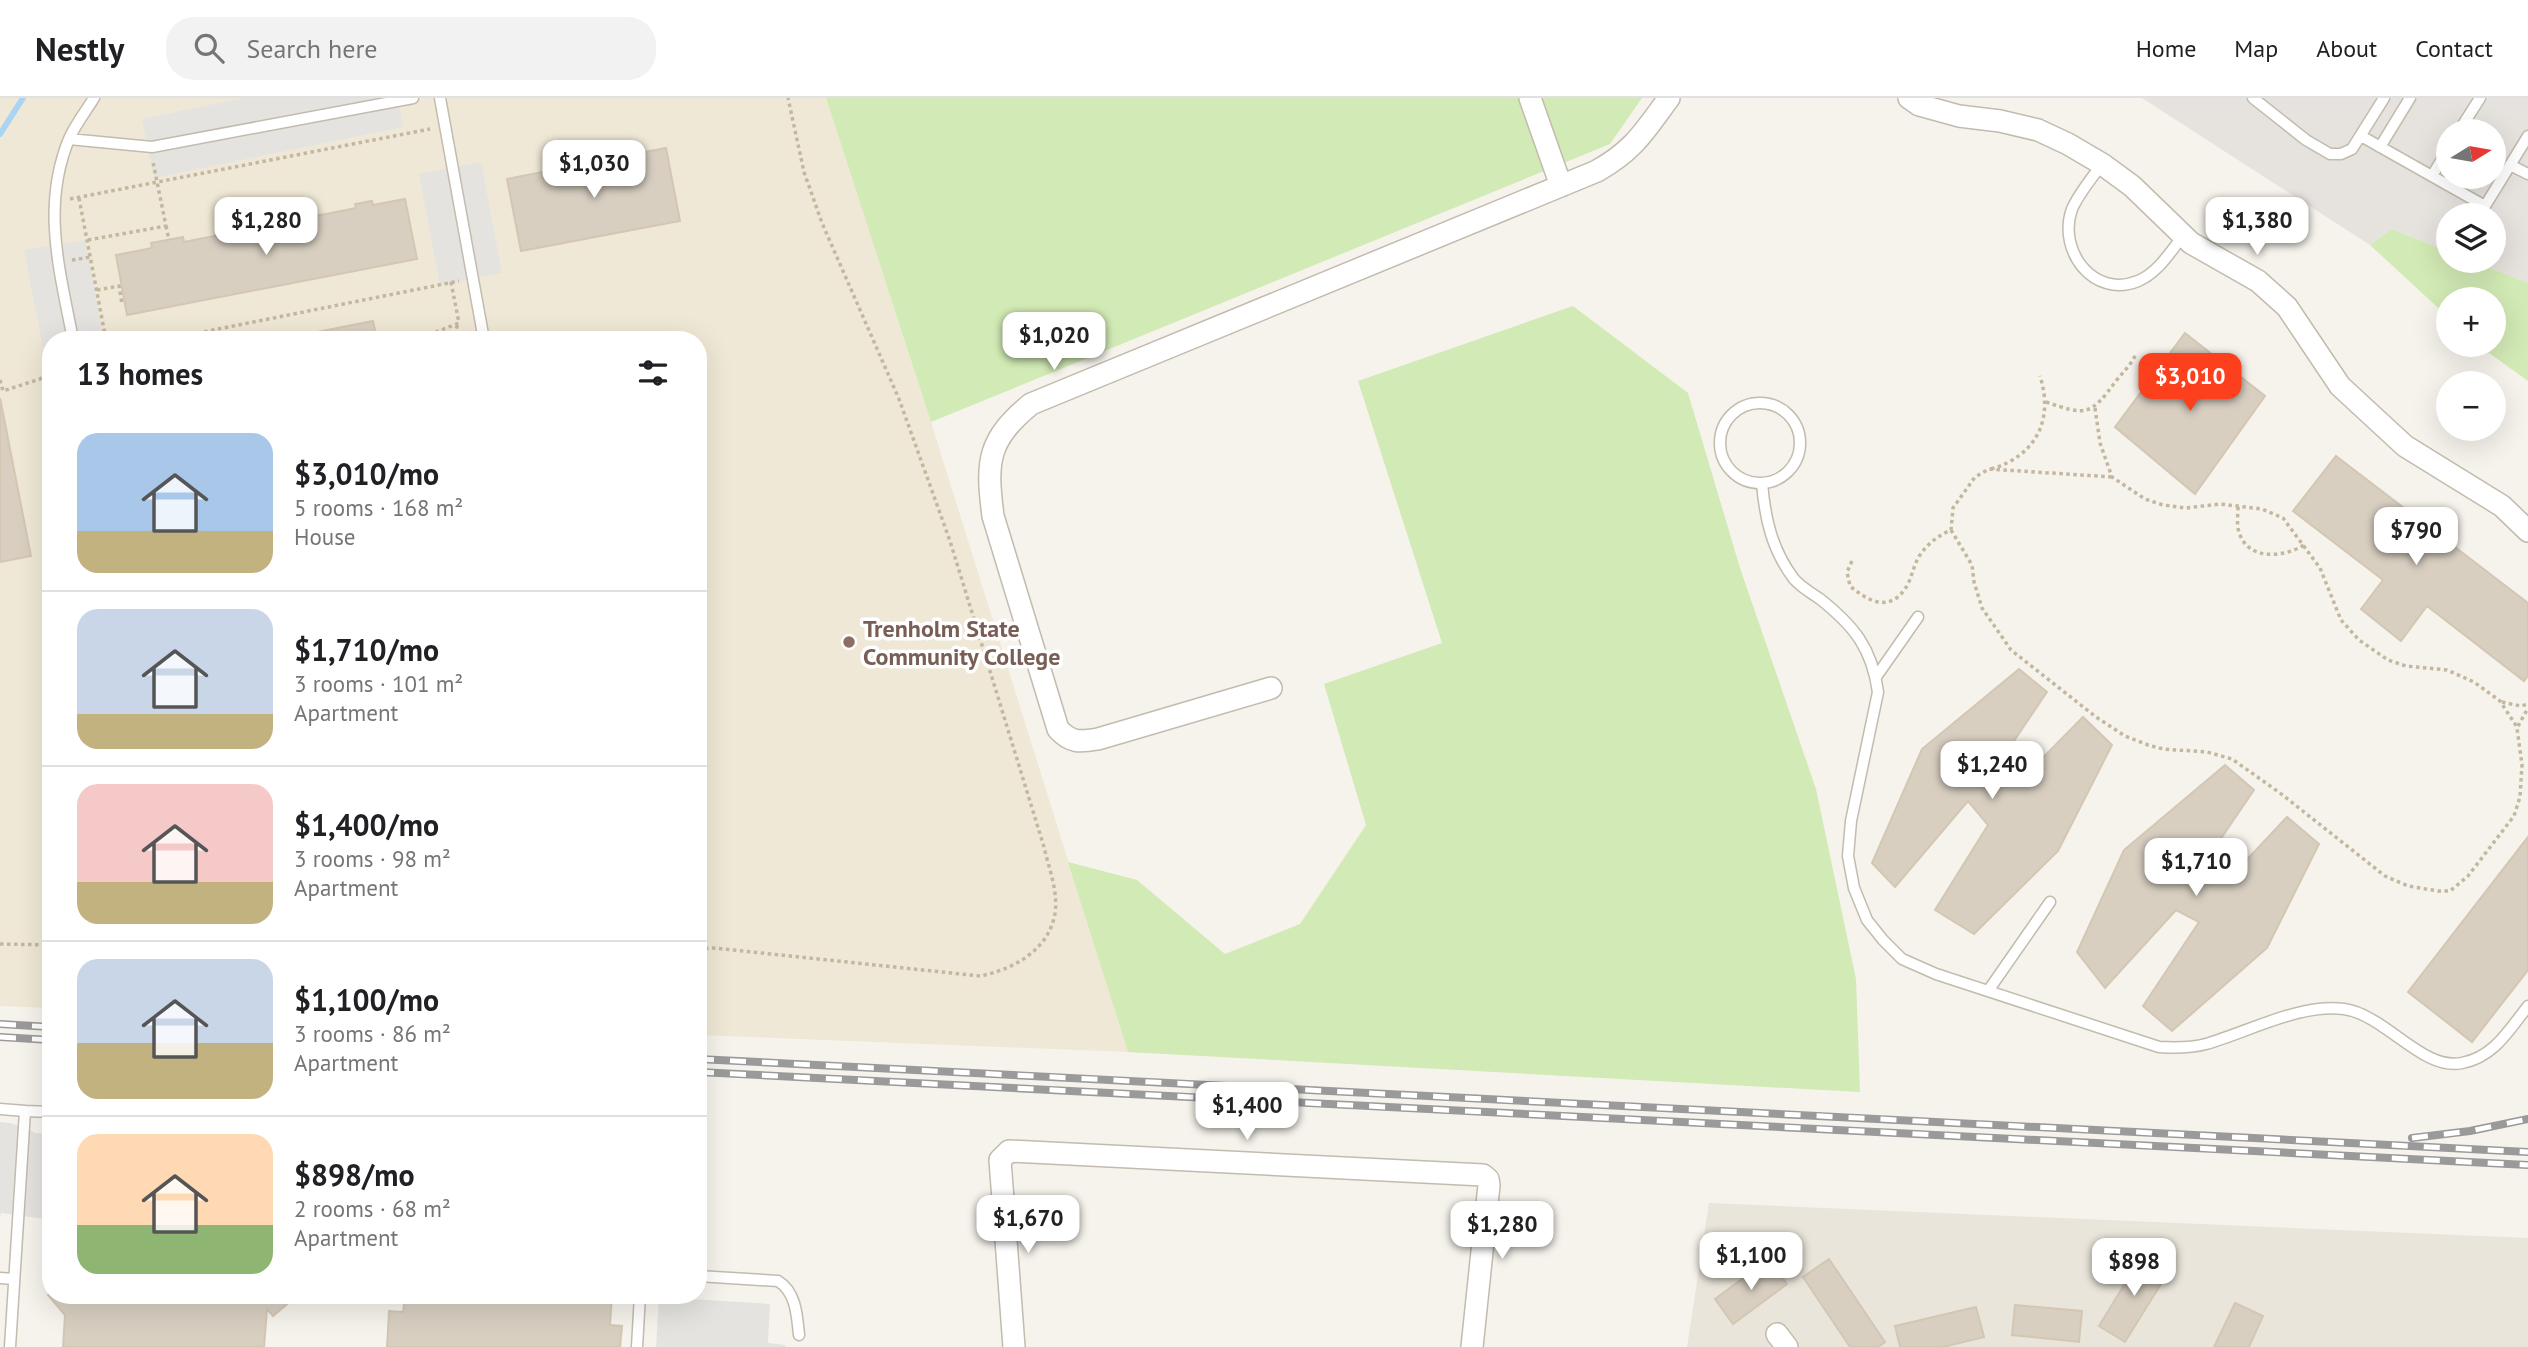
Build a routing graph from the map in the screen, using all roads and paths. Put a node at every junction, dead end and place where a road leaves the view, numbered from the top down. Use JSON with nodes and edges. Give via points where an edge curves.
{"nodes":[{"id":1,"x":94,"y":98,"type":"edge"},
{"id":2,"x":412,"y":98,"type":"edge"},
{"id":3,"x":440,"y":98,"type":"edge"},
{"id":4,"x":788,"y":98,"type":"edge"},
{"id":5,"x":1530,"y":98,"type":"edge"},
{"id":6,"x":1669,"y":98,"type":"edge"},
{"id":7,"x":1909,"y":98,"type":"edge"},
{"id":8,"x":2253,"y":98,"type":"edge"},
{"id":9,"x":2384,"y":98,"type":"edge"},
{"id":10,"x":2410,"y":98,"type":"edge"},
{"id":11,"x":2480,"y":98,"type":"edge"},
{"id":12,"x":2467,"y":119,"type":"edge"},
{"id":13,"x":446,"y":126,"type":"junction"},
{"id":14,"x":2361,"y":136,"type":"junction"},
{"id":15,"x":2528,"y":136,"type":"edge"},
{"id":16,"x":69,"y":139,"type":"junction"},
{"id":17,"x":150,"y":147,"type":"junction"},
{"id":18,"x":2380,"y":147,"type":"junction"},
{"id":19,"x":2102,"y":164,"type":"junction"},
{"id":20,"x":2510,"y":165,"type":"junction"},
{"id":21,"x":2436,"y":168,"type":"edge"},
{"id":22,"x":2528,"y":174,"type":"edge"},
{"id":23,"x":2431,"y":176,"type":"junction"},
{"id":24,"x":157,"y":183,"type":"junction"},
{"id":25,"x":1561,"y":186,"type":"junction"},
{"id":26,"x":79,"y":198,"type":"junction"},
{"id":27,"x":54,"y":202,"type":"junction"},
{"id":28,"x":166,"y":226,"type":"junction"},
{"id":29,"x":2183,"y":236,"type":"junction"},
{"id":30,"x":88,"y":240,"type":"junction"},
{"id":31,"x":169,"y":240,"type":"dead end"},
{"id":32,"x":473,"y":278,"type":"junction"},
{"id":33,"x":451,"y":282,"type":"junction"},
{"id":34,"x":97,"y":290,"type":"junction"},
{"id":35,"x":122,"y":304,"type":"dead end"},
{"id":36,"x":458,"y":323,"type":"junction"},
{"id":37,"x":71,"y":331,"type":"edge"},
{"id":38,"x":104,"y":331,"type":"edge"},
{"id":39,"x":202,"y":331,"type":"edge"},
{"id":40,"x":438,"y":331,"type":"edge"},
{"id":41,"x":454,"y":331,"type":"edge"},
{"id":42,"x":482,"y":331,"type":"edge"},
{"id":43,"x":2136,"y":354,"type":"dead end"},
{"id":44,"x":2040,"y":376,"type":"dead end"},
{"id":45,"x":42,"y":378,"type":"edge"},
{"id":46,"x":0,"y":380,"type":"edge"},
{"id":47,"x":2046,"y":402,"type":"junction"},
{"id":48,"x":2095,"y":408,"type":"junction"},
{"id":49,"x":1989,"y":470,"type":"junction"},
{"id":50,"x":2112,"y":477,"type":"junction"},
{"id":51,"x":1762,"y":483,"type":"junction"},
{"id":52,"x":2238,"y":507,"type":"junction"},
{"id":53,"x":1951,"y":530,"type":"junction"},
{"id":54,"x":2528,"y":531,"type":"edge"},
{"id":55,"x":2304,"y":545,"type":"junction"},
{"id":56,"x":1852,"y":561,"type":"dead end"},
{"id":57,"x":1918,"y":617,"type":"dead end"},
{"id":58,"x":1876,"y":677,"type":"junction"},
{"id":59,"x":1271,"y":688,"type":"dead end"},
{"id":60,"x":2500,"y":701,"type":"junction"},
{"id":61,"x":2528,"y":706,"type":"edge"},
{"id":62,"x":2517,"y":728,"type":"junction"},
{"id":63,"x":2050,"y":902,"type":"dead end"},
{"id":64,"x":0,"y":944,"type":"edge"},
{"id":65,"x":42,"y":945,"type":"edge"},
{"id":66,"x":707,"y":948,"type":"edge"},
{"id":67,"x":1988,"y":991,"type":"junction"},
{"id":68,"x":2528,"y":1006,"type":"edge"},
{"id":69,"x":0,"y":1109,"type":"edge"},
{"id":70,"x":25,"y":1111,"type":"junction"},
{"id":71,"x":42,"y":1112,"type":"edge"},
{"id":72,"x":707,"y":1277,"type":"edge"},
{"id":73,"x":0,"y":1278,"type":"edge"},
{"id":74,"x":14,"y":1279,"type":"junction"},
{"id":75,"x":639,"y":1304,"type":"edge"},
{"id":76,"x":799,"y":1335,"type":"dead end"},
{"id":77,"x":10,"y":1347,"type":"edge"},
{"id":78,"x":637,"y":1347,"type":"edge"},
{"id":79,"x":1014,"y":1347,"type":"edge"},
{"id":80,"x":1472,"y":1347,"type":"edge"}],
"edges":[{"from":1,"to":16,"type":"lane"},
{"from":2,"to":17,"type":"lane"},
{"from":3,"to":13,"type":"lane"},
{"from":4,"to":66,"type":"path","via":[[804,172],[822,223],[899,399],[950,541],[1044,847],[1055,917],[1047,936],[1028,957],[1003,972],[980,976]]},
{"from":5,"to":25,"type":"street"},
{"from":6,"to":25,"type":"street","via":[[1619,159]]},
{"from":7,"to":19,"type":"street","via":[[1959,116],[2038,130]]},
{"from":8,"to":14,"type":"lane","via":[[2330,154],[2352,149]]},
{"from":9,"to":14,"type":"lane"},
{"from":10,"to":18,"type":"lane"},
{"from":11,"to":12,"type":"lane"},
{"from":13,"to":24,"type":"path"},
{"from":13,"to":32,"type":"lane"},
{"from":14,"to":18,"type":"lane"},
{"from":15,"to":20,"type":"lane"},
{"from":16,"to":17,"type":"lane"},
{"from":16,"to":27,"type":"lane"},
{"from":17,"to":24,"type":"path"},
{"from":18,"to":23,"type":"lane"},
{"from":19,"to":29,"type":"street","via":[[2133,186]]},
{"from":19,"to":29,"type":"lane","via":[[2072,210],[2070,229],[2081,269],[2107,285],[2123,286],[2153,273]]},
{"from":20,"to":22,"type":"lane"},
{"from":20,"to":23,"type":"lane","via":[[2485,206]]},
{"from":21,"to":23,"type":"lane"},
{"from":24,"to":26,"type":"path"},
{"from":24,"to":28,"type":"path"},
{"from":25,"to":59,"type":"street","via":[[1031,404],[997,440],[990,462],[993,516],[1058,729],[1067,738],[1081,742],[1098,739]]},
{"from":26,"to":27,"type":"path"},
{"from":26,"to":30,"type":"path"},
{"from":27,"to":37,"type":"lane","via":[[54,244]]},
{"from":28,"to":30,"type":"path"},
{"from":28,"to":31,"type":"path"},
{"from":29,"to":54,"type":"street","via":[[2258,281],[2287,307],[2340,386],[2404,446],[2502,506]]},
{"from":30,"to":34,"type":"path"},
{"from":32,"to":33,"type":"path"},
{"from":32,"to":42,"type":"lane"},
{"from":33,"to":36,"type":"path"},
{"from":33,"to":39,"type":"path"},
{"from":34,"to":35,"type":"path","via":[[119,286]]},
{"from":34,"to":38,"type":"path"},
{"from":36,"to":40,"type":"path"},
{"from":36,"to":41,"type":"path"},
{"from":43,"to":48,"type":"path"},
{"from":44,"to":47,"type":"path"},
{"from":45,"to":46,"type":"path","via":[[3,391]]},
{"from":47,"to":48,"type":"path","via":[[2078,412]]},
{"from":47,"to":49,"type":"path","via":[[2039,432],[2028,449]]},
{"from":48,"to":50,"type":"path","via":[[2100,443]]},
{"from":49,"to":50,"type":"path"},
{"from":49,"to":53,"type":"path","via":[[1975,477],[1953,508]]},
{"from":50,"to":52,"type":"path","via":[[2163,505]]},
{"from":51,"to":51,"type":"lane","via":[[1790,471],[1801,447],[1800,433],[1786,411],[1760,402],[1748,404],[1726,421],[1720,447],[1731,471],[1741,479]]},
{"from":51,"to":58,"type":"lane","via":[[1765,518],[1783,562],[1796,581],[1850,624],[1866,646]]},
{"from":52,"to":55,"type":"path","via":[[2262,509],[2283,518]]},
{"from":52,"to":55,"type":"path","via":[[2237,522],[2246,546],[2274,555],[2292,553]]},
{"from":53,"to":56,"type":"path","via":[[1929,545],[1903,591],[1886,603],[1865,599],[1850,586],[1847,572]]},
{"from":53,"to":62,"type":"path","via":[[1972,565],[1982,608],[2011,650],[2096,717],[2148,745],[2232,759],[2385,876],[2408,886],[2450,891],[2468,876],[2514,816],[2522,765]]},
{"from":55,"to":60,"type":"path","via":[[2320,568],[2341,620],[2358,640],[2388,660],[2447,670]]},
{"from":57,"to":58,"type":"lane"},
{"from":58,"to":67,"type":"lane","via":[[1878,692],[1851,821],[1848,856],[1854,888],[1867,920],[1902,959]]},
{"from":60,"to":61,"type":"path"},
{"from":60,"to":62,"type":"path"},
{"from":61,"to":62,"type":"path"},
{"from":63,"to":67,"type":"lane"},
{"from":64,"to":65,"type":"path"},
{"from":67,"to":68,"type":"lane","via":[[2159,1047],[2204,1044],[2303,1012],[2330,1007],[2354,1010],[2448,1065],[2482,1057],[2495,1048]]},
{"from":69,"to":70,"type":"lane"},
{"from":70,"to":71,"type":"lane"},
{"from":70,"to":74,"type":"lane"},
{"from":72,"to":76,"type":"lane","via":[[778,1281],[793,1297]]},
{"from":73,"to":74,"type":"lane"},
{"from":74,"to":77,"type":"lane"},
{"from":75,"to":78,"type":"lane"},
{"from":79,"to":80,"type":"street","via":[[1000,1160],[1009,1151],[1483,1175],[1489,1185]]}]}
